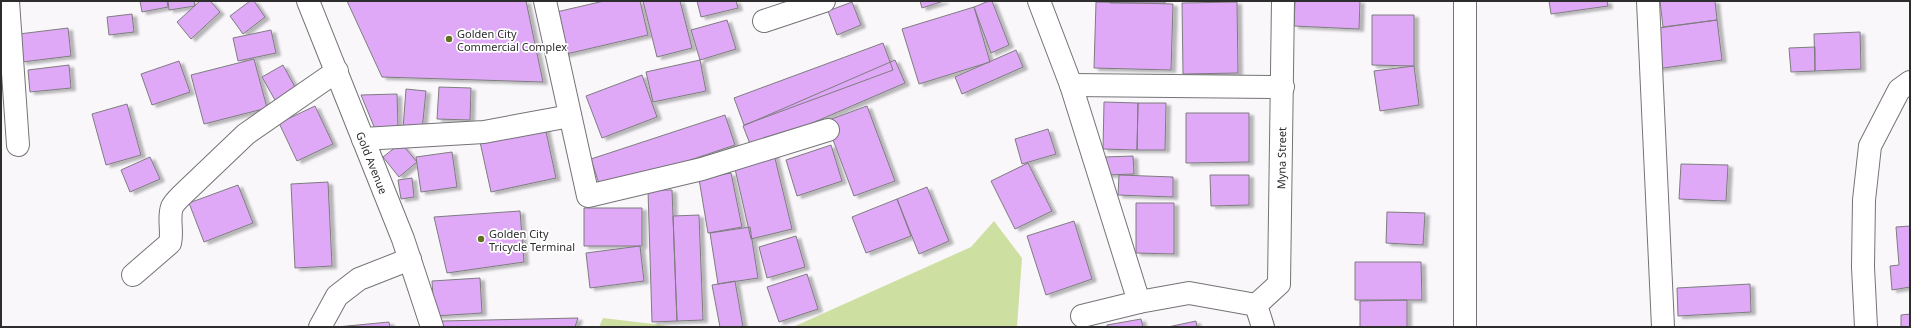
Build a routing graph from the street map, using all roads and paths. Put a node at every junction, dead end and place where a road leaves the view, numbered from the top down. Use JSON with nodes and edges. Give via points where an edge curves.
{"nodes":[{"id":1,"x":308,"y":1,"type":"edge"},
{"id":2,"x":545,"y":1,"type":"edge"},
{"id":3,"x":824,"y":1,"type":"edge"},
{"id":4,"x":1039,"y":1,"type":"edge"},
{"id":5,"x":1283,"y":1,"type":"edge"},
{"id":6,"x":1465,"y":1,"type":"edge"},
{"id":7,"x":1648,"y":1,"type":"edge"},
{"id":8,"x":6,"y":7,"type":"edge"},
{"id":9,"x":764,"y":21,"type":"dead end"},
{"id":10,"x":337,"y":71,"type":"junction"},
{"id":11,"x":1910,"y":82,"type":"edge"},
{"id":12,"x":1071,"y":85,"type":"junction"},
{"id":13,"x":1283,"y":87,"type":"junction"},
{"id":14,"x":570,"y":116,"type":"junction"},
{"id":15,"x":828,"y":130,"type":"dead end"},
{"id":16,"x":363,"y":139,"type":"junction"},
{"id":17,"x":18,"y":145,"type":"dead end"},
{"id":18,"x":410,"y":259,"type":"junction"},
{"id":19,"x":133,"y":275,"type":"dead end"},
{"id":20,"x":1140,"y":302,"type":"junction"},
{"id":21,"x":1256,"y":305,"type":"junction"},
{"id":22,"x":1082,"y":316,"type":"dead end"},
{"id":23,"x":320,"y":327,"type":"edge"},
{"id":24,"x":432,"y":327,"type":"edge"},
{"id":25,"x":1263,"y":327,"type":"edge"},
{"id":26,"x":1465,"y":327,"type":"edge"},
{"id":27,"x":1663,"y":327,"type":"edge"},
{"id":28,"x":1866,"y":327,"type":"edge"}],
"edges":[{"from":1,"to":10,"type":"street","name":"Gold Avenue"},
{"from":2,"to":14,"type":"street"},
{"from":3,"to":9,"type":"street"},
{"from":4,"to":12,"type":"street"},
{"from":5,"to":13,"type":"street","name":"Myna Street"},
{"from":6,"to":26,"type":"street"},
{"from":7,"to":27,"type":"street"},
{"from":8,"to":17,"type":"street"},
{"from":10,"to":16,"type":"street","name":"Gold Avenue"},
{"from":10,"to":19,"type":"street","via":[[246,134],[181,196],[172,206],[170,243]]},
{"from":11,"to":28,"type":"street","via":[[1899,90],[1870,146],[1864,207]]},
{"from":12,"to":13,"type":"street"},
{"from":12,"to":20,"type":"street"},
{"from":13,"to":21,"type":"street","name":"Myna Street","via":[[1279,284]]},
{"from":14,"to":15,"type":"street","via":[[588,196],[702,168]]},
{"from":14,"to":16,"type":"street","via":[[484,132]]},
{"from":16,"to":18,"type":"street","name":"Gold Avenue"},
{"from":18,"to":23,"type":"street","via":[[359,279],[337,296]]},
{"from":18,"to":24,"type":"street","name":"Gold Avenue"},
{"from":20,"to":21,"type":"street","via":[[1189,293]]},
{"from":20,"to":22,"type":"street"},
{"from":21,"to":25,"type":"street"}]}
